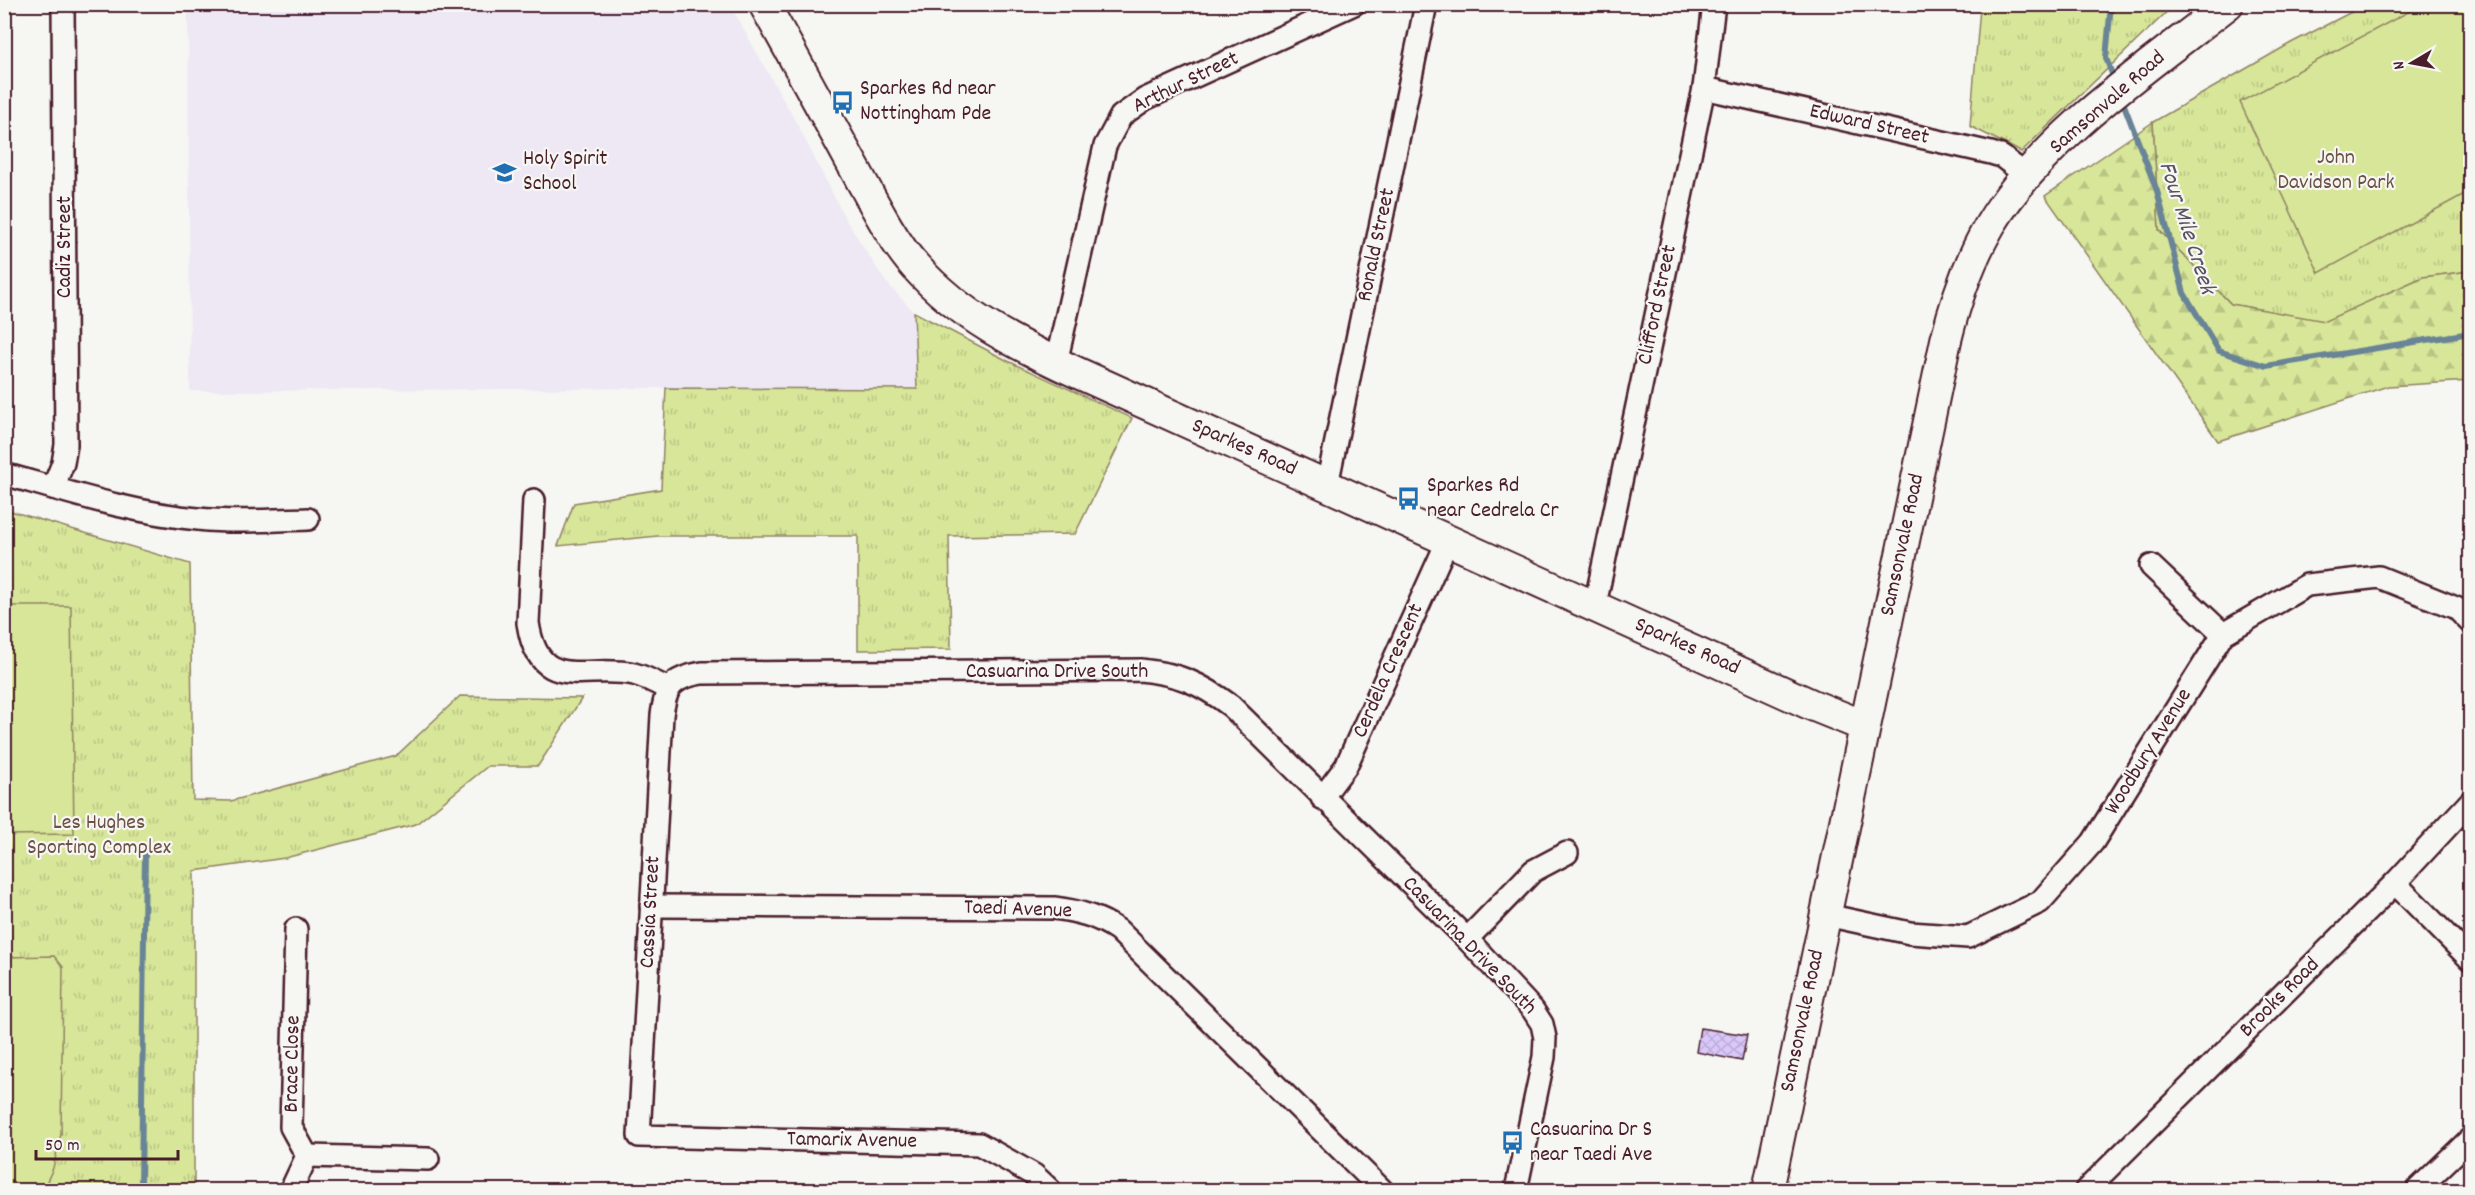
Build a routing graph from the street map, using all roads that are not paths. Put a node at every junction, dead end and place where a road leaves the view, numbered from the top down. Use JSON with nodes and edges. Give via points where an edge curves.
{"nodes":[{"id":1,"x":63,"y":4,"type":"edge"},
{"id":2,"x":764,"y":4,"type":"edge"},
{"id":3,"x":1354,"y":4,"type":"edge"},
{"id":4,"x":1426,"y":4,"type":"edge"},
{"id":5,"x":1714,"y":4,"type":"edge"},
{"id":6,"x":2228,"y":4,"type":"edge"},
{"id":7,"x":1704,"y":88,"type":"junction"},
{"id":8,"x":2027,"y":176,"type":"junction"},
{"id":9,"x":1056,"y":363,"type":"junction"},
{"id":10,"x":4,"y":474,"type":"edge"},
{"id":11,"x":1327,"y":485,"type":"junction"},
{"id":12,"x":53,"y":488,"type":"junction"},
{"id":13,"x":534,"y":500,"type":"dead end"},
{"id":14,"x":308,"y":519,"type":"dead end"},
{"id":15,"x":1448,"y":540,"type":"junction"},
{"id":16,"x":2151,"y":566,"type":"dead end"},
{"id":17,"x":1595,"y":605,"type":"junction"},
{"id":18,"x":2470,"y":622,"type":"edge"},
{"id":19,"x":2223,"y":634,"type":"junction"},
{"id":20,"x":668,"y":689,"type":"junction"},
{"id":21,"x":1864,"y":726,"type":"junction"},
{"id":22,"x":1322,"y":798,"type":"junction"},
{"id":23,"x":2470,"y":802,"type":"edge"},
{"id":24,"x":1567,"y":853,"type":"dead end"},
{"id":25,"x":2395,"y":883,"type":"junction"},
{"id":26,"x":651,"y":906,"type":"junction"},
{"id":27,"x":1826,"y":915,"type":"junction"},
{"id":28,"x":296,"y":929,"type":"dead end"},
{"id":29,"x":1467,"y":939,"type":"junction"},
{"id":30,"x":2470,"y":959,"type":"edge"},
{"id":31,"x":639,"y":1136,"type":"joint"},
{"id":32,"x":2470,"y":1138,"type":"edge"},
{"id":33,"x":307,"y":1156,"type":"junction"},
{"id":34,"x":428,"y":1159,"type":"dead end"},
{"id":35,"x":291,"y":1191,"type":"edge"},
{"id":36,"x":1050,"y":1191,"type":"edge"},
{"id":37,"x":1382,"y":1191,"type":"edge"},
{"id":38,"x":1516,"y":1191,"type":"edge"},
{"id":39,"x":1768,"y":1191,"type":"edge"},
{"id":40,"x":2086,"y":1191,"type":"edge"},
{"id":41,"x":2417,"y":1191,"type":"edge"}],
"edges":[{"from":1,"to":12,"type":"street","name":"Cadiz Street","via":[[66,445]]},
{"from":2,"to":9,"type":"street","name":"Sparkes Road","via":[[878,211],[914,265],[986,326]]},
{"from":3,"to":9,"type":"street","name":"Arthur Street","via":[[1144,99],[1121,116],[1105,146]]},
{"from":4,"to":11,"type":"street","name":"Ronald Street"},
{"from":5,"to":7,"type":"street","name":"Clifford Street"},
{"from":6,"to":8,"type":"street","name":"Samsonvale Road","via":[[2090,114]]},
{"from":7,"to":8,"type":"street","name":"Edward Street","via":[[1991,153]]},
{"from":7,"to":17,"type":"street","name":"Clifford Street"},
{"from":8,"to":21,"type":"street","name":"Samsonvale Road","via":[[1991,224],[1964,277],[1955,305]]},
{"from":9,"to":11,"type":"street","name":"Sparkes Road"},
{"from":10,"to":12,"type":"street"},
{"from":11,"to":15,"type":"street","name":"Sparkes Road"},
{"from":12,"to":14,"type":"street","via":[[201,520]]},
{"from":13,"to":20,"type":"street","via":[[528,623],[537,655],[548,667],[567,672],[632,674]]},
{"from":15,"to":17,"type":"street","name":"Sparkes Road"},
{"from":15,"to":22,"type":"street","name":"Cerdela Crescent","via":[[1346,766]]},
{"from":16,"to":19,"type":"street"},
{"from":17,"to":21,"type":"street","name":"Sparkes Road"},
{"from":18,"to":19,"type":"street","name":"Woodbury Avenue","via":[[2456,608],[2379,577],[2307,585]]},
{"from":19,"to":27,"type":"street","name":"Woodbury Avenue","via":[[2093,842],[2040,902],[1968,937],[1910,933]]},
{"from":20,"to":22,"type":"street","name":"Casuarina Drive South","via":[[677,680],[702,673],[1167,673],[1208,688],[1231,706]]},
{"from":20,"to":26,"type":"street","name":"Cassia Street","via":[[662,715]]},
{"from":21,"to":27,"type":"street","name":"Samsonvale Road"},
{"from":22,"to":29,"type":"street","name":"Casuarina Drive South"},
{"from":23,"to":25,"type":"street","name":"Brooks Road"},
{"from":24,"to":29,"type":"street","via":[[1533,871]]},
{"from":25,"to":30,"type":"street"},
{"from":25,"to":40,"type":"street","name":"Brooks Road"},
{"from":26,"to":31,"type":"street","name":"Cassia Street"},
{"from":26,"to":37,"type":"street","name":"Taedi Avenue","via":[[1054,908],[1101,918],[1118,930]]},
{"from":27,"to":39,"type":"street","name":"Samsonvale Road"},
{"from":28,"to":33,"type":"street","name":"Brace Close","via":[[291,1127]]},
{"from":29,"to":38,"type":"street","name":"Casuarina Drive South","via":[[1533,1010],[1545,1038]]},
{"from":31,"to":36,"type":"street","name":"Tamarix Avenue","via":[[979,1144],[1034,1175]]},
{"from":32,"to":41,"type":"street"},
{"from":33,"to":34,"type":"street"},
{"from":33,"to":35,"type":"street"}]}
